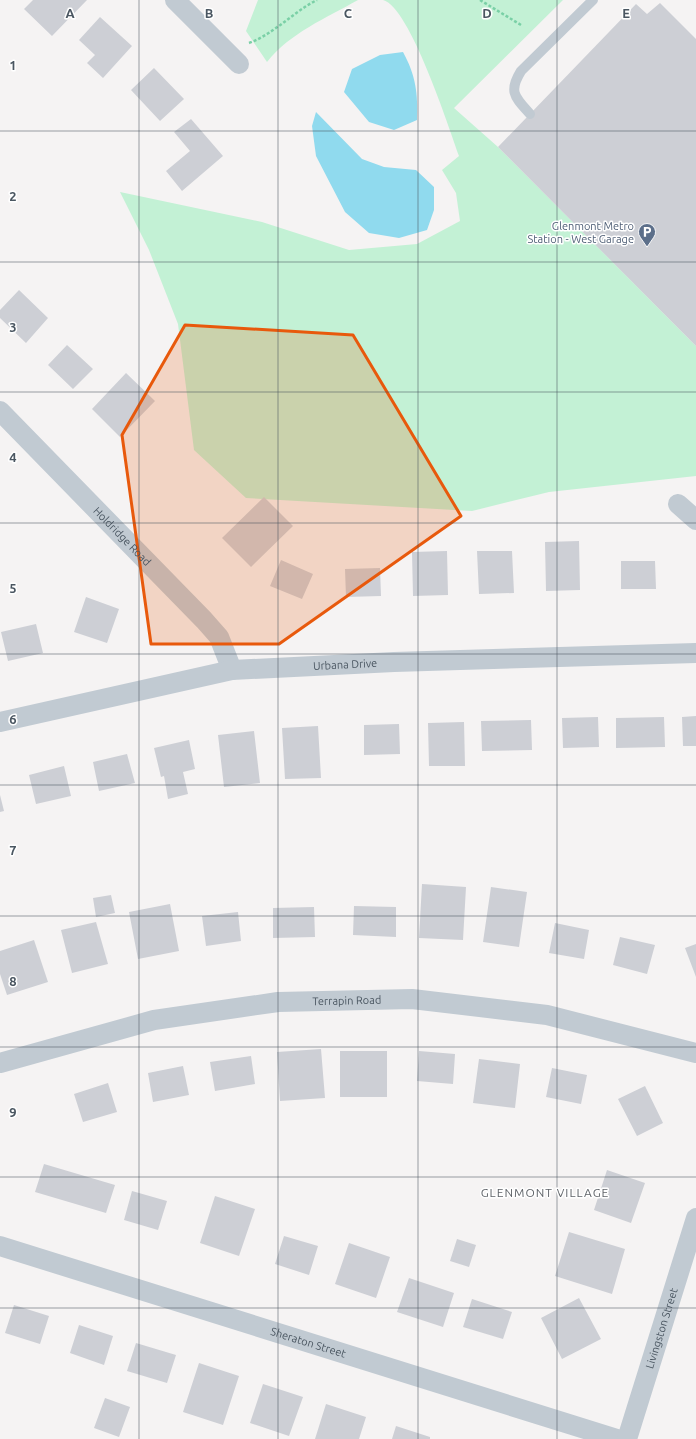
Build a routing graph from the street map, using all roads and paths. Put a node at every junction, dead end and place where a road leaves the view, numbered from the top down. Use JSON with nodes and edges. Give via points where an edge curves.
{"nodes":[{"id":1,"x":175,"y":0,"type":"edge"},
{"id":2,"x":318,"y":0,"type":"edge"},
{"id":3,"x":480,"y":0,"type":"edge"},
{"id":4,"x":593,"y":0,"type":"edge"},
{"id":5,"x":521,"y":26,"type":"dead end"},
{"id":6,"x":218,"y":44,"type":"junction"},
{"id":7,"x":239,"y":64,"type":"dead end"},
{"id":8,"x":530,"y":114,"type":"dead end"},
{"id":9,"x":0,"y":411,"type":"edge"},
{"id":10,"x":678,"y":504,"type":"dead end"},
{"id":11,"x":696,"y":520,"type":"edge"},
{"id":12,"x":696,"y":653,"type":"edge"},
{"id":13,"x":232,"y":670,"type":"junction"},
{"id":14,"x":0,"y":722,"type":"edge"},
{"id":15,"x":696,"y":1052,"type":"edge"},
{"id":16,"x":0,"y":1063,"type":"edge"},
{"id":17,"x":696,"y":1218,"type":"edge"},
{"id":18,"x":0,"y":1246,"type":"edge"},
{"id":19,"x":618,"y":1439,"type":"edge"},
{"id":20,"x":627,"y":1439,"type":"edge"}],
"edges":[{"from":1,"to":6,"type":"street"},
{"from":2,"to":6,"type":"path","via":[[290,16],[259,39],[248,43]]},
{"from":3,"to":5,"type":"path"},
{"from":4,"to":8,"type":"lane","via":[[522,71],[514,83],[515,96]]},
{"from":6,"to":7,"type":"street"},
{"from":9,"to":13,"type":"street","name":"Holdridge Road","via":[[204,620],[219,637]]},
{"from":10,"to":11,"type":"street"},
{"from":12,"to":13,"type":"street","name":"Urbana Drive","via":[[394,662]]},
{"from":13,"to":14,"type":"street","name":"Urbana Drive"},
{"from":15,"to":16,"type":"street","name":"Terrapin Road","via":[[546,1015],[412,999],[278,1002],[154,1020]]},
{"from":17,"to":20,"type":"street","name":"Livingston Street"},
{"from":18,"to":19,"type":"street","name":"Sheraton Street"}]}
